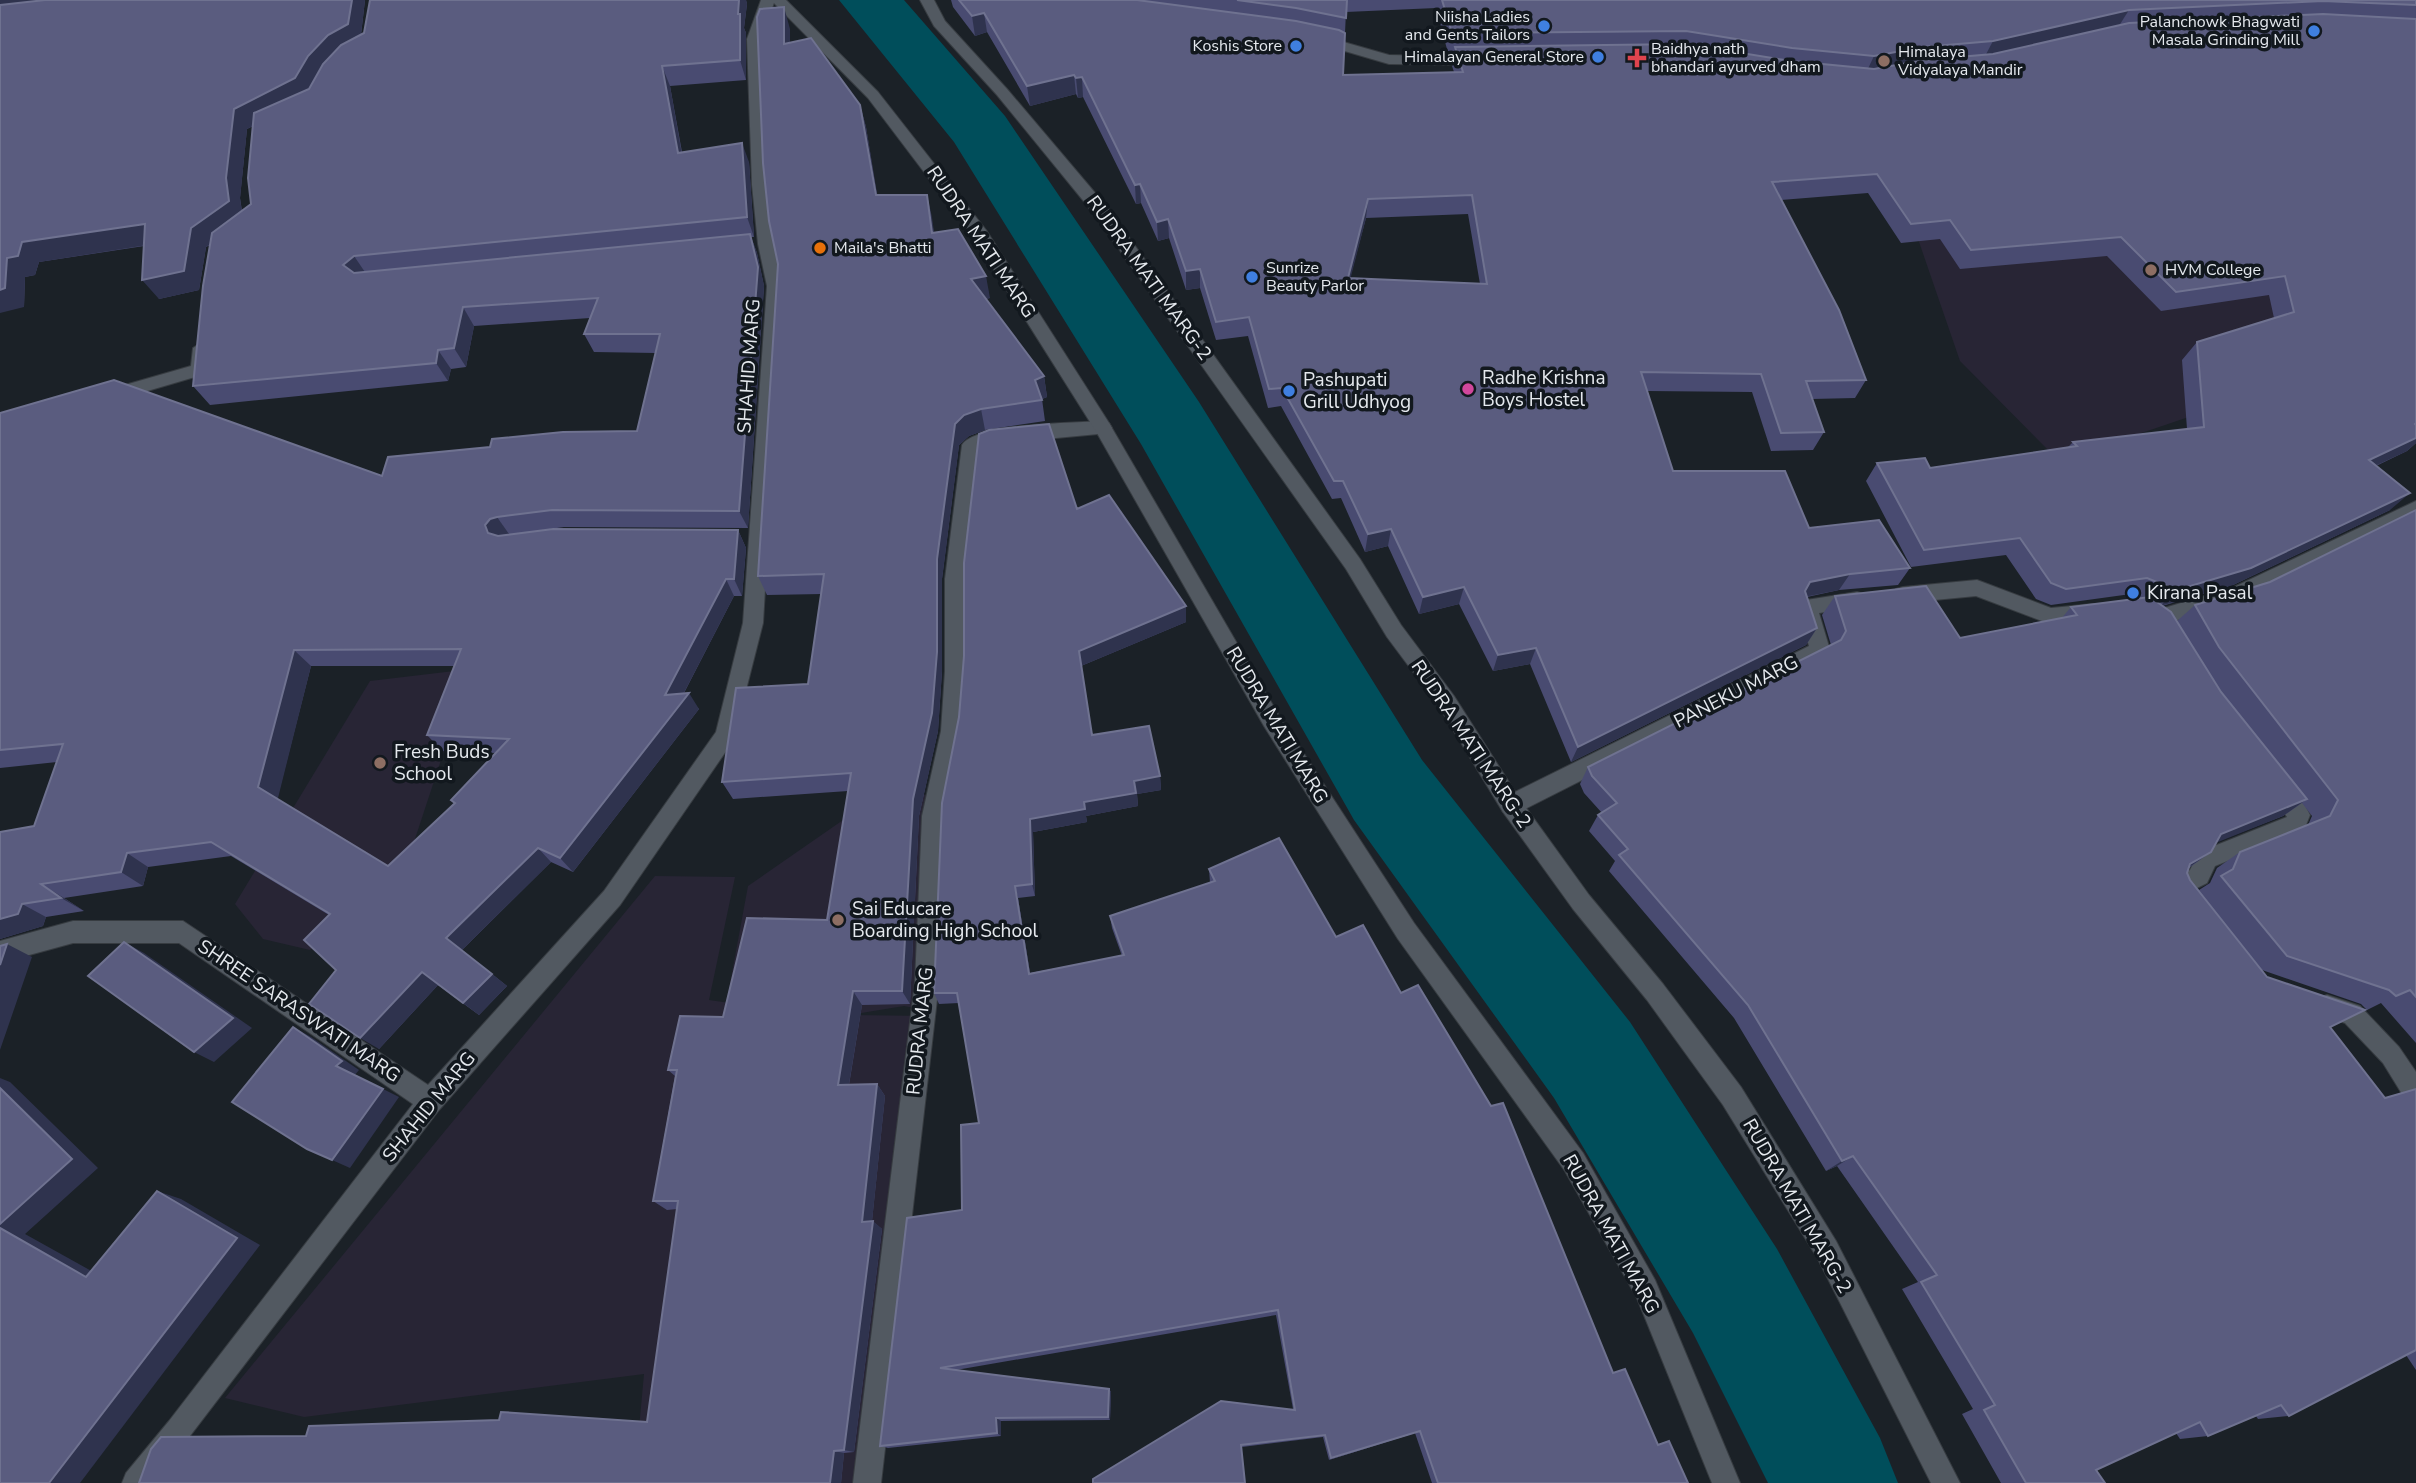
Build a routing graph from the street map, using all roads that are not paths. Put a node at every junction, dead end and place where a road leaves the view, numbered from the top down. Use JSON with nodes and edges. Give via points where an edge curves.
{"nodes":[{"id":1,"x":768,"y":0,"type":"edge"},
{"id":2,"x":778,"y":0,"type":"edge"},
{"id":3,"x":927,"y":0,"type":"edge"},
{"id":4,"x":1306,"y":37,"type":"edge"},
{"id":5,"x":1497,"y":61,"type":"edge"},
{"id":6,"x":204,"y":330,"type":"edge"},
{"id":7,"x":93,"y":401,"type":"edge"},
{"id":8,"x":1103,"y":429,"type":"junction"},
{"id":9,"x":2416,"y":508,"type":"edge"},
{"id":10,"x":733,"y":538,"type":"edge"},
{"id":11,"x":758,"y":538,"type":"junction"},
{"id":12,"x":2118,"y":607,"type":"edge"},
{"id":13,"x":2168,"y":637,"type":"edge"},
{"id":14,"x":2267,"y":774,"type":"edge"},
{"id":15,"x":1511,"y":805,"type":"junction"},
{"id":16,"x":2197,"y":912,"type":"edge"},
{"id":17,"x":0,"y":952,"type":"edge"},
{"id":18,"x":2302,"y":998,"type":"edge"},
{"id":19,"x":2416,"y":1093,"type":"edge"},
{"id":20,"x":430,"y":1101,"type":"junction"},
{"id":21,"x":179,"y":1431,"type":"junction"},
{"id":22,"x":136,"y":1483,"type":"edge"},
{"id":23,"x":153,"y":1483,"type":"edge"},
{"id":24,"x":867,"y":1483,"type":"edge"},
{"id":25,"x":1726,"y":1483,"type":"edge"},
{"id":26,"x":1945,"y":1483,"type":"edge"}],
"edges":[{"from":1,"to":11,"type":"street","name":"SHAHID MARG","via":[[754,39],[760,244],[775,286]]},
{"from":2,"to":8,"type":"street","name":"RUDRA MATI MARG","via":[[873,94],[924,159],[980,234]]},
{"from":3,"to":15,"type":"street","name":"RUDRA MATI MARG-2","via":[[939,23],[1101,211],[1353,564]]},
{"from":4,"to":5,"type":"street","via":[[1342,44],[1373,57]]},
{"from":6,"to":7,"type":"street","via":[[199,370]]},
{"from":8,"to":24,"type":"street","name":"RUDRA MARG","via":[[990,438],[971,445],[955,579],[951,732],[933,816],[927,982]]},
{"from":8,"to":25,"type":"street","name":"RUDRA MATI MARG","via":[[1278,732],[1406,931],[1574,1162],[1646,1289]]},
{"from":9,"to":13,"type":"street","via":[[2240,593],[2151,614]]},
{"from":10,"to":11,"type":"street"},
{"from":11,"to":20,"type":"street","name":"SHAHID MARG","via":[[753,622],[726,735],[612,898]]},
{"from":12,"to":15,"type":"street","name":"PANEKU MARG","via":[[2050,616],[1977,588],[1807,607],[1820,650]]},
{"from":14,"to":16,"type":"street","via":[[2299,816],[2296,823],[2207,859],[2199,876],[2178,887]]},
{"from":15,"to":26,"type":"street","name":"RUDRA MATI MARG-2","via":[[1732,1096],[1827,1250]]},
{"from":17,"to":20,"type":"street","name":"SHREE SARASWATI MARG","via":[[73,932],[183,932]]},
{"from":18,"to":19,"type":"street","via":[[2352,1014],[2391,1055]]},
{"from":20,"to":21,"type":"street","name":"SHAHID MARG"},
{"from":21,"to":22,"type":"street","name":"SHAHID MARG"},
{"from":21,"to":23,"type":"street"}]}
